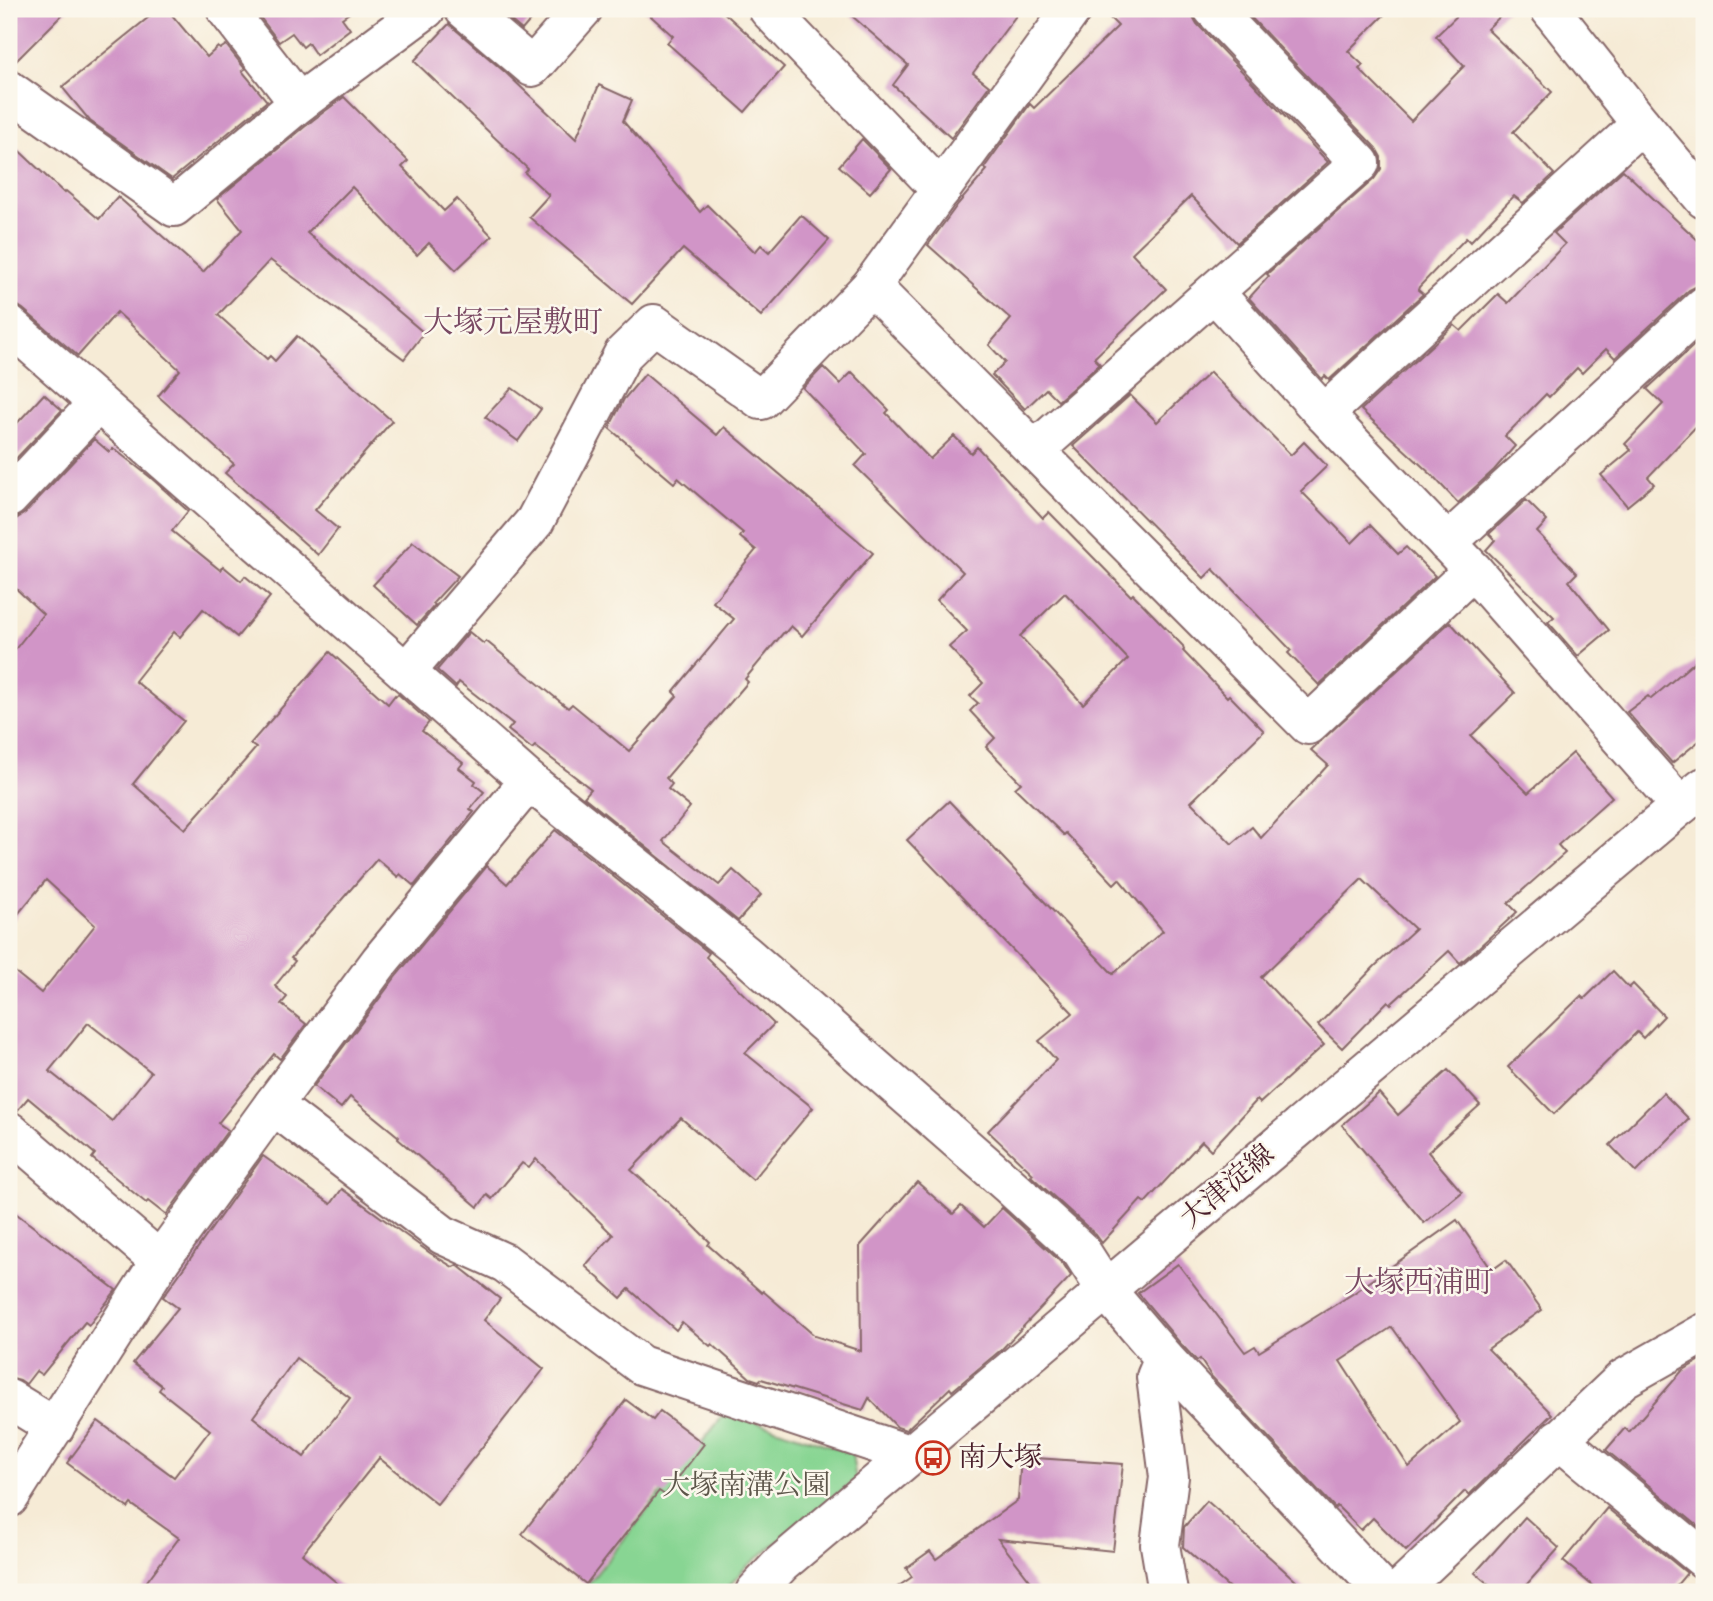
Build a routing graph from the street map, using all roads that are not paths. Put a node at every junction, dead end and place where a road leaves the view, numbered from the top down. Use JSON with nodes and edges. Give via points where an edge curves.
{"nodes":[{"id":1,"x":226,"y":9,"type":"edge"},
{"id":2,"x":426,"y":9,"type":"edge"},
{"id":3,"x":464,"y":9,"type":"edge"},
{"id":4,"x":583,"y":9,"type":"edge"},
{"id":5,"x":768,"y":9,"type":"edge"},
{"id":6,"x":1072,"y":9,"type":"edge"},
{"id":7,"x":1213,"y":9,"type":"edge"},
{"id":8,"x":1550,"y":9,"type":"edge"},
{"id":9,"x":9,"y":90,"type":"edge"},
{"id":10,"x":299,"y":103,"type":"junction"},
{"id":11,"x":1641,"y":124,"type":"junction"},
{"id":12,"x":941,"y":190,"type":"junction"},
{"id":13,"x":1704,"y":199,"type":"edge"},
{"id":14,"x":871,"y":286,"type":"junction"},
{"id":15,"x":1214,"y":292,"type":"junction"},
{"id":16,"x":1704,"y":306,"type":"edge"},
{"id":17,"x":9,"y":325,"type":"edge"},
{"id":18,"x":98,"y":403,"type":"junction"},
{"id":19,"x":1324,"y":414,"type":"junction"},
{"id":20,"x":1035,"y":450,"type":"junction"},
{"id":21,"x":9,"y":498,"type":"edge"},
{"id":22,"x":1460,"y":556,"type":"junction"},
{"id":23,"x":406,"y":672,"type":"junction"},
{"id":24,"x":529,"y":781,"type":"junction"},
{"id":25,"x":1692,"y":796,"type":"edge"},
{"id":26,"x":274,"y":1105,"type":"junction"},
{"id":27,"x":9,"y":1131,"type":"edge"},
{"id":28,"x":160,"y":1261,"type":"junction"},
{"id":29,"x":1106,"y":1290,"type":"junction"},
{"id":30,"x":1704,"y":1333,"type":"edge"},
{"id":31,"x":1164,"y":1358,"type":"junction"},
{"id":32,"x":9,"y":1399,"type":"edge"},
{"id":33,"x":54,"y":1427,"type":"junction"},
{"id":34,"x":1558,"y":1439,"type":"junction"},
{"id":35,"x":911,"y":1455,"type":"junction"},
{"id":36,"x":9,"y":1498,"type":"edge"},
{"id":37,"x":1704,"y":1559,"type":"edge"},
{"id":38,"x":755,"y":1592,"type":"edge"},
{"id":39,"x":1168,"y":1592,"type":"edge"},
{"id":40,"x":1384,"y":1592,"type":"edge"},
{"id":41,"x":1398,"y":1592,"type":"edge"}],
"edges":[{"from":1,"to":10,"type":"street"},
{"from":2,"to":10,"type":"street"},
{"from":3,"to":4,"type":"street","via":[[532,67]]},
{"from":5,"to":12,"type":"street"},
{"from":6,"to":12,"type":"street"},
{"from":7,"to":15,"type":"street","via":[[1360,163]]},
{"from":8,"to":11,"type":"street"},
{"from":9,"to":10,"type":"street","via":[[174,207]]},
{"from":11,"to":13,"type":"street"},
{"from":11,"to":19,"type":"street"},
{"from":12,"to":14,"type":"street"},
{"from":14,"to":20,"type":"street"},
{"from":14,"to":23,"type":"street","via":[[761,400],[654,324],[623,354],[535,521]]},
{"from":15,"to":19,"type":"street"},
{"from":15,"to":20,"type":"street"},
{"from":16,"to":22,"type":"street"},
{"from":17,"to":18,"type":"street"},
{"from":18,"to":21,"type":"street"},
{"from":18,"to":23,"type":"street"},
{"from":19,"to":22,"type":"street"},
{"from":20,"to":22,"type":"street","via":[[1308,725]]},
{"from":22,"to":25,"type":"street"},
{"from":23,"to":24,"type":"street"},
{"from":24,"to":26,"type":"street","via":[[380,961]]},
{"from":24,"to":29,"type":"street","via":[[746,956],[1010,1186],[1081,1251]]},
{"from":25,"to":29,"type":"street","name":"大津淀線"},
{"from":26,"to":28,"type":"street"},
{"from":26,"to":35,"type":"street","via":[[443,1236],[505,1263],[641,1365]]},
{"from":27,"to":28,"type":"street"},
{"from":28,"to":33,"type":"street"},
{"from":29,"to":31,"type":"street"},
{"from":29,"to":35,"type":"street","name":"大津淀線"},
{"from":30,"to":34,"type":"street","via":[[1623,1379]]},
{"from":31,"to":39,"type":"street","via":[[1156,1377],[1169,1477],[1160,1545]]},
{"from":31,"to":40,"type":"street"},
{"from":32,"to":33,"type":"street"},
{"from":33,"to":36,"type":"street"},
{"from":34,"to":37,"type":"street"},
{"from":34,"to":41,"type":"street"},
{"from":35,"to":38,"type":"street","name":"大津淀線","via":[[781,1564]]}]}
